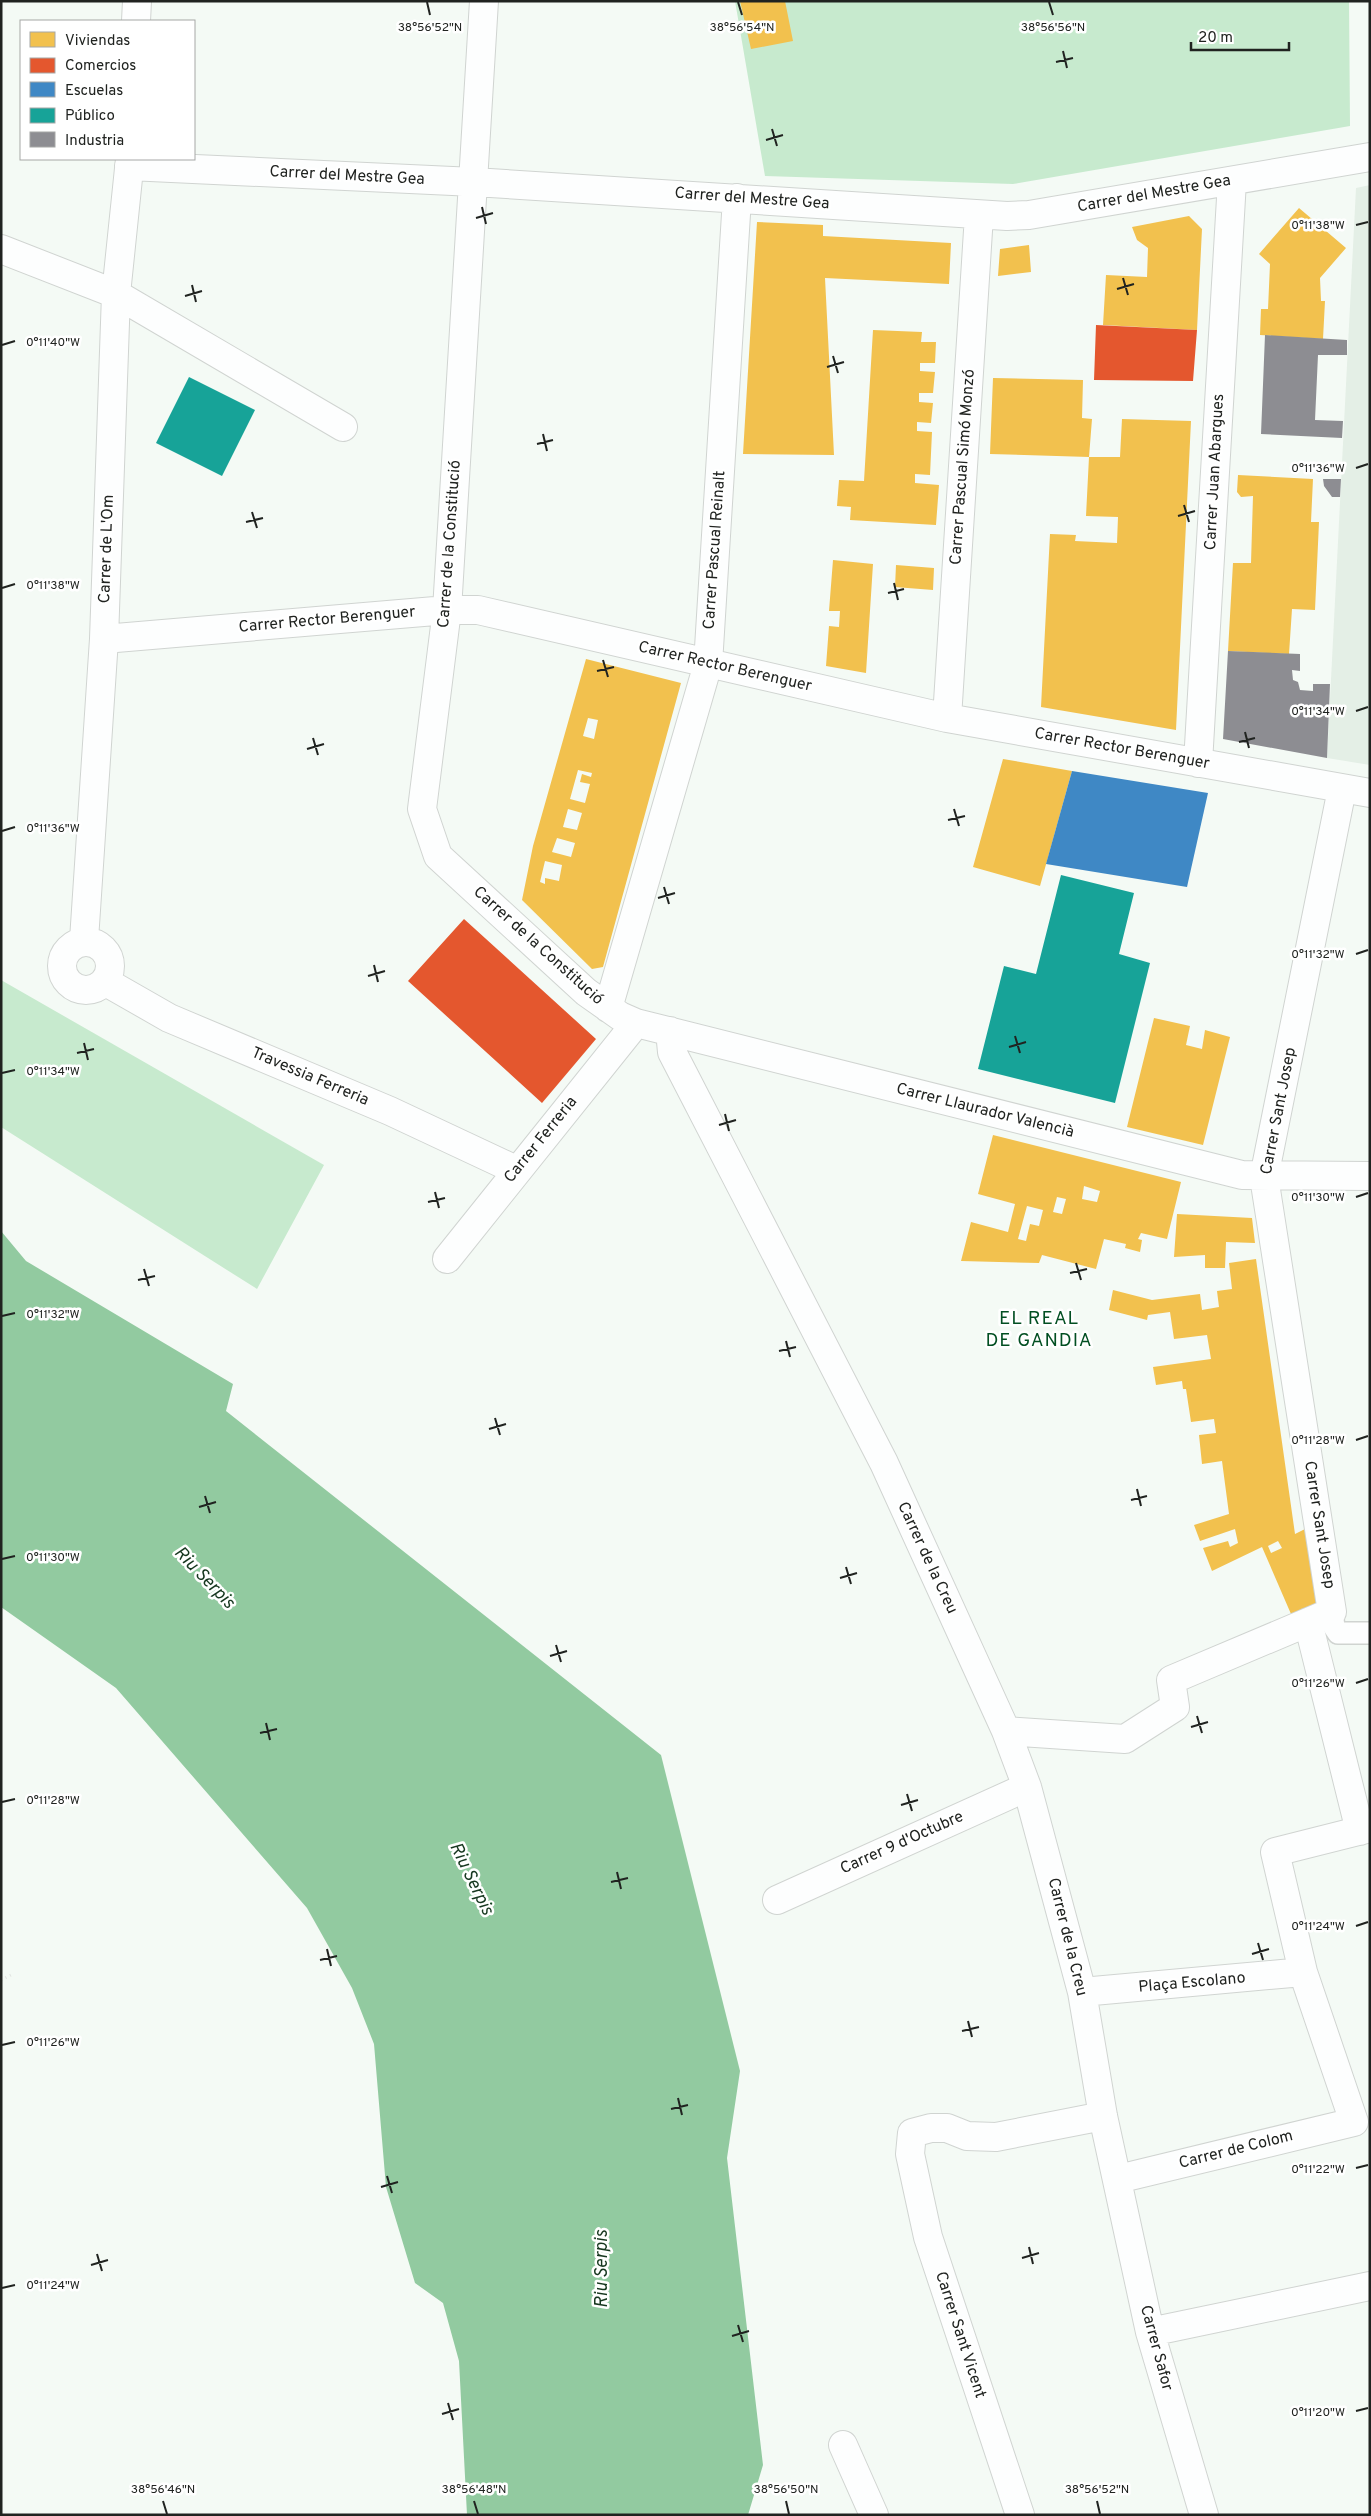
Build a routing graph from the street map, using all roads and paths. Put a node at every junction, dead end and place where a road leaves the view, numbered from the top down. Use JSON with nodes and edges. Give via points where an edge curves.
{"nodes":[{"id":1,"x":137,"y":1,"type":"edge"},
{"id":2,"x":484,"y":1,"type":"edge"},
{"id":3,"x":136,"y":20,"type":"edge"},
{"id":4,"x":1370,"y":157,"type":"edge"},
{"id":5,"x":130,"y":162,"type":"edge"},
{"id":6,"x":1232,"y":181,"type":"junction"},
{"id":7,"x":474,"y":182,"type":"junction"},
{"id":8,"x":737,"y":198,"type":"junction"},
{"id":9,"x":979,"y":215,"type":"junction"},
{"id":10,"x":1,"y":249,"type":"edge"},
{"id":11,"x":116,"y":294,"type":"junction"},
{"id":12,"x":343,"y":427,"type":"dead end"},
{"id":13,"x":447,"y":610,"type":"junction"},
{"id":14,"x":104,"y":640,"type":"junction"},
{"id":15,"x":708,"y":664,"type":"junction"},
{"id":16,"x":947,"y":718,"type":"junction"},
{"id":17,"x":1198,"y":763,"type":"junction"},
{"id":18,"x":1342,"y":789,"type":"junction"},
{"id":19,"x":1370,"y":793,"type":"edge"},
{"id":20,"x":84,"y":940,"type":"junction"},
{"id":21,"x":106,"y":982,"type":"junction"},
{"id":22,"x":608,"y":1008,"type":"junction"},
{"id":23,"x":636,"y":1023,"type":"junction"},
{"id":24,"x":670,"y":1031,"type":"junction"},
{"id":25,"x":516,"y":1170,"type":"junction"},
{"id":26,"x":1264,"y":1176,"type":"junction"},
{"id":27,"x":1370,"y":1176,"type":"edge"},
{"id":28,"x":447,"y":1259,"type":"dead end"},
{"id":29,"x":1332,"y":1612,"type":"junction"},
{"id":30,"x":1308,"y":1622,"type":"junction"},
{"id":31,"x":1370,"y":1632,"type":"edge"},
{"id":32,"x":1006,"y":1731,"type":"junction"},
{"id":33,"x":1028,"y":1787,"type":"junction"},
{"id":34,"x":1365,"y":1829,"type":"edge"},
{"id":35,"x":777,"y":1900,"type":"dead end"},
{"id":36,"x":1303,"y":1972,"type":"junction"},
{"id":37,"x":11,"y":1976,"type":"dead end"},
{"id":38,"x":1,"y":1980,"type":"edge"},
{"id":39,"x":1082,"y":1992,"type":"junction"},
{"id":40,"x":1103,"y":2116,"type":"junction"},
{"id":41,"x":1118,"y":2179,"type":"junction"},
{"id":42,"x":1370,"y":2286,"type":"edge"},
{"id":43,"x":1150,"y":2332,"type":"junction"},
{"id":44,"x":843,"y":2445,"type":"dead end"},
{"id":45,"x":874,"y":2515,"type":"edge"},
{"id":46,"x":1020,"y":2515,"type":"edge"},
{"id":47,"x":1204,"y":2515,"type":"edge"}],
"edges":[{"from":1,"to":3,"type":"street"},
{"from":2,"to":7,"type":"street","name":"Carrer de la Constitució"},
{"from":4,"to":6,"type":"street","name":"Carrer del Mestre Gea"},
{"from":5,"to":7,"type":"street","name":"Carrer del Mestre Gea"},
{"from":5,"to":11,"type":"street","name":"Carrer de L'Om"},
{"from":6,"to":9,"type":"street","name":"Carrer del Mestre Gea","via":[[1029,215]]},
{"from":6,"to":17,"type":"street","name":"Carrer Juan Abargues"},
{"from":7,"to":8,"type":"street","name":"Carrer del Mestre Gea"},
{"from":7,"to":13,"type":"street","name":"Carrer de la Constitució"},
{"from":8,"to":9,"type":"street","name":"Carrer del Mestre Gea"},
{"from":8,"to":15,"type":"street","name":"Carrer Pascual Reinalt"},
{"from":9,"to":16,"type":"street","name":"Carrer Pascual Simó Monzó"},
{"from":10,"to":11,"type":"street"},
{"from":11,"to":12,"type":"street"},
{"from":11,"to":14,"type":"street","name":"Carrer de L'Om"},
{"from":13,"to":14,"type":"street","name":"Carrer Rector Berenguer"},
{"from":13,"to":15,"type":"street","name":"Carrer Rector Berenguer","via":[[478,610]]},
{"from":13,"to":22,"type":"street","name":"Carrer de la Constitució","via":[[422,809],[438,856],[586,992]]},
{"from":14,"to":20,"type":"street","name":"Carrer de L'Om"},
{"from":15,"to":16,"type":"street","name":"Carrer Rector Berenguer"},
{"from":15,"to":22,"type":"street","name":"Carrer Pascual Reinalt"},
{"from":16,"to":17,"type":"street","name":"Carrer Rector Berenguer"},
{"from":17,"to":18,"type":"street","name":"Carrer Rector Berenguer"},
{"from":18,"to":19,"type":"street","name":"Carrer Rector Berenguer"},
{"from":18,"to":26,"type":"street","name":"Carrer Sant Josep"},
{"from":20,"to":21,"type":"street","via":[[103,946],[112,964]]},
{"from":20,"to":21,"type":"street","via":[[67,948],[61,967],[70,985],[88,991]]},
{"from":21,"to":25,"type":"street","name":"Travessia Ferreria","via":[[170,1018],[390,1111]]},
{"from":22,"to":23,"type":"street","name":"Carrer Llaurador Valencià"},
{"from":23,"to":24,"type":"street","name":"Carrer Llaurador Valencià"},
{"from":23,"to":25,"type":"street","name":"Carrer Ferreria"},
{"from":24,"to":26,"type":"street","name":"Carrer Llaurador Valencià","via":[[1242,1175]]},
{"from":24,"to":32,"type":"street","name":"Carrer de la Creu","via":[[672,1052],[884,1463]]},
{"from":25,"to":28,"type":"street","name":"Carrer Ferreria"},
{"from":26,"to":27,"type":"street","name":"Carrer Llaurador Valencià"},
{"from":26,"to":29,"type":"street","name":"Carrer Sant Josep"},
{"from":29,"to":30,"type":"street"},
{"from":29,"to":31,"type":"street","via":[[1338,1632]]},
{"from":30,"to":32,"type":"street","via":[[1171,1680],[1175,1707],[1125,1739]]},
{"from":30,"to":34,"type":"street"},
{"from":32,"to":33,"type":"street","name":"Carrer de la Creu"},
{"from":33,"to":35,"type":"street","name":"Carrer 9 d'Octubre"},
{"from":33,"to":39,"type":"street","name":"Carrer de la Creu"},
{"from":34,"to":36,"type":"street","via":[[1275,1852]]},
{"from":36,"to":39,"type":"street","name":"Plaça Escolano"},
{"from":36,"to":41,"type":"street","name":"Carrer de Colom","via":[[1354,2122]]},
{"from":37,"to":38,"type":"path"},
{"from":39,"to":40,"type":"street","name":"Carrer de la Creu"},
{"from":40,"to":41,"type":"street","name":"Carrer de la Creu"},
{"from":40,"to":46,"type":"street","name":"Carrer Sant Vicent","via":[[996,2137],[968,2136],[948,2128],[912,2133],[910,2154],[928,2237]]},
{"from":41,"to":43,"type":"street","name":"Carrer Safor"},
{"from":42,"to":43,"type":"street"},
{"from":43,"to":47,"type":"street","name":"Carrer Safor"},
{"from":44,"to":45,"type":"street"}]}
